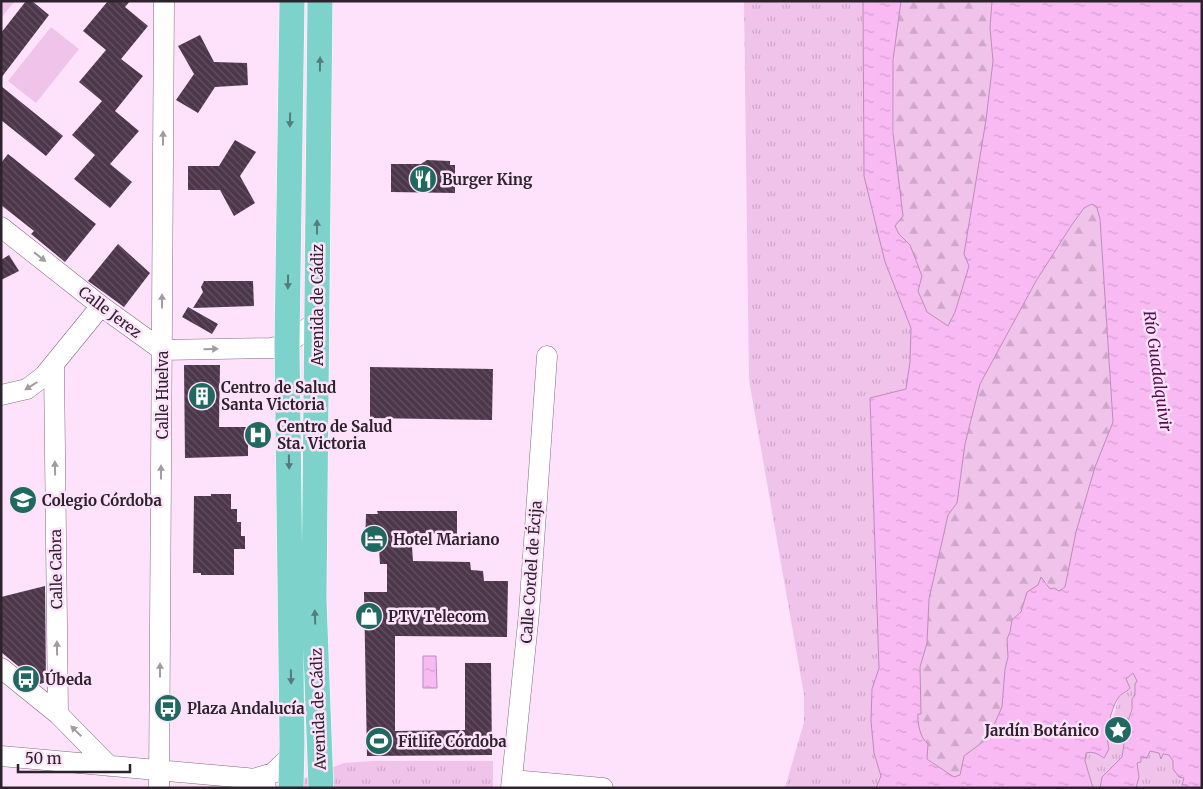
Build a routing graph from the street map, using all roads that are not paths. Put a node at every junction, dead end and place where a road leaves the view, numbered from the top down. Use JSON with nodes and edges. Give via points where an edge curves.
{"nodes":[{"id":1,"x":164,"y":1,"type":"edge"},
{"id":2,"x":292,"y":1,"type":"edge"},
{"id":3,"x":320,"y":1,"type":"edge"},
{"id":4,"x":1,"y":227,"type":"edge"},
{"id":5,"x":101,"y":306,"type":"junction"},
{"id":6,"x":317,"y":321,"type":"junction"},
{"id":7,"x":287,"y":344,"type":"junction"},
{"id":8,"x":162,"y":350,"type":"junction"},
{"id":9,"x":547,"y":356,"type":"dead end"},
{"id":10,"x":54,"y":365,"type":"junction"},
{"id":11,"x":1,"y":394,"type":"edge"},
{"id":12,"x":316,"y":658,"type":"junction"},
{"id":13,"x":1,"y":668,"type":"edge"},
{"id":14,"x":58,"y":714,"type":"junction"},
{"id":15,"x":292,"y":755,"type":"junction"},
{"id":16,"x":1,"y":756,"type":"edge"},
{"id":17,"x":109,"y":766,"type":"junction"},
{"id":18,"x":159,"y":779,"type":"edge"},
{"id":19,"x":259,"y":783,"type":"edge"},
{"id":20,"x":511,"y":784,"type":"edge"},
{"id":21,"x":290,"y":788,"type":"edge"},
{"id":22,"x":321,"y":788,"type":"edge"},
{"id":23,"x":337,"y":788,"type":"edge"},
{"id":24,"x":603,"y":788,"type":"edge"}],
"edges":[{"from":8,"to":1,"type":"street","name":"Calle Huelva","one_way":true},
{"from":2,"to":7,"type":"main road","name":"Avenida de Cádiz","one_way":true},
{"from":6,"to":3,"type":"main road","name":"Avenida de Cádiz","one_way":true},
{"from":4,"to":5,"type":"street","name":"Calle Jerez","one_way":true},
{"from":5,"to":8,"type":"street","name":"Calle Jerez"},
{"from":5,"to":10,"type":"street"},
{"from":6,"to":7,"type":"street"},
{"from":12,"to":6,"type":"main road","name":"Avenida de Cádiz","one_way":true},
{"from":8,"to":7,"type":"street","one_way":true,"via":[[272,348]]},
{"from":7,"to":15,"type":"main road","name":"Avenida de Cádiz","one_way":true},
{"from":18,"to":8,"type":"street","name":"Calle Huelva","one_way":true},
{"from":9,"to":20,"type":"street","name":"Calle Cordel de Écija","via":[[530,613]]},
{"from":10,"to":11,"type":"street","one_way":true,"via":[[26,389]]},
{"from":14,"to":10,"type":"street","name":"Calle Cabra","one_way":true},
{"from":12,"to":22,"type":"main road","name":"Avenida de Cádiz"},
{"from":12,"to":23,"type":"main road"},
{"from":13,"to":14,"type":"street"},
{"from":17,"to":14,"type":"street","one_way":true},
{"from":15,"to":19,"type":"street"},
{"from":15,"to":21,"type":"main road","name":"Avenida de Cádiz"},
{"from":16,"to":17,"type":"street"},
{"from":17,"to":18,"type":"street"},
{"from":18,"to":19,"type":"street"},
{"from":20,"to":24,"type":"street"}]}
